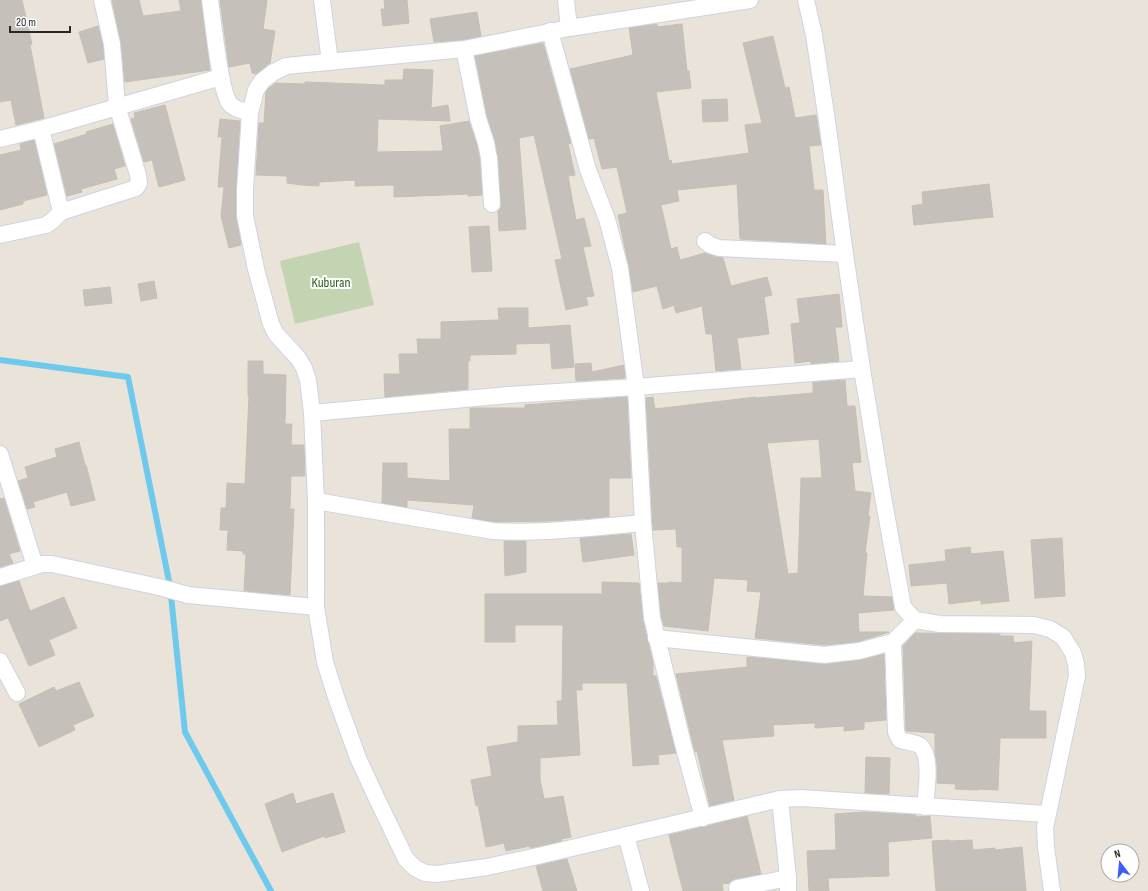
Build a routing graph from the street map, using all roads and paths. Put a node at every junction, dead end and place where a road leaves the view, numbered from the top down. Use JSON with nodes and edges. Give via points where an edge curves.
{"nodes":[{"id":1,"x":102,"y":0,"type":"edge"},
{"id":2,"x":210,"y":0,"type":"edge"},
{"id":3,"x":322,"y":0,"type":"edge"},
{"id":4,"x":566,"y":0,"type":"edge"},
{"id":5,"x":750,"y":0,"type":"edge"},
{"id":6,"x":806,"y":0,"type":"edge"},
{"id":7,"x":569,"y":28,"type":"junction"},
{"id":8,"x":550,"y":31,"type":"junction"},
{"id":9,"x":464,"y":49,"type":"junction"},
{"id":10,"x":330,"y":62,"type":"junction"},
{"id":11,"x":221,"y":77,"type":"junction"},
{"id":12,"x":118,"y":106,"type":"junction"},
{"id":13,"x":250,"y":113,"type":"junction"},
{"id":14,"x":41,"y":128,"type":"junction"},
{"id":15,"x":0,"y":139,"type":"edge"},
{"id":16,"x":492,"y":204,"type":"dead end"},
{"id":17,"x":61,"y":212,"type":"junction"},
{"id":18,"x":0,"y":235,"type":"edge"},
{"id":19,"x":705,"y":241,"type":"dead end"},
{"id":20,"x":845,"y":254,"type":"junction"},
{"id":21,"x":862,"y":369,"type":"junction"},
{"id":22,"x":636,"y":387,"type":"junction"},
{"id":23,"x":312,"y":413,"type":"junction"},
{"id":24,"x":0,"y":454,"type":"edge"},
{"id":25,"x":316,"y":501,"type":"junction"},
{"id":26,"x":644,"y":522,"type":"junction"},
{"id":27,"x":35,"y":566,"type":"junction"},
{"id":28,"x":0,"y":577,"type":"edge"},
{"id":29,"x":316,"y":607,"type":"junction"},
{"id":30,"x":914,"y":620,"type":"junction"},
{"id":31,"x":656,"y":638,"type":"junction"},
{"id":32,"x":893,"y":642,"type":"junction"},
{"id":33,"x":0,"y":661,"type":"edge"},
{"id":34,"x":17,"y":693,"type":"dead end"},
{"id":35,"x":780,"y":799,"type":"junction"},
{"id":36,"x":925,"y":807,"type":"junction"},
{"id":37,"x":1047,"y":814,"type":"junction"},
{"id":38,"x":703,"y":818,"type":"junction"},
{"id":39,"x":626,"y":835,"type":"junction"},
{"id":40,"x":788,"y":884,"type":"edge"},
{"id":41,"x":737,"y":888,"type":"dead end"},
{"id":42,"x":641,"y":891,"type":"edge"},
{"id":43,"x":1052,"y":891,"type":"edge"}],
"edges":[{"from":1,"to":12,"type":"street","via":[[112,44]]},
{"from":2,"to":11,"type":"street"},
{"from":3,"to":10,"type":"street"},
{"from":4,"to":7,"type":"street"},
{"from":5,"to":7,"type":"street"},
{"from":6,"to":20,"type":"street","via":[[814,35]]},
{"from":7,"to":8,"type":"street"},
{"from":8,"to":9,"type":"street"},
{"from":8,"to":22,"type":"street","via":[[588,170],[607,219],[620,268]]},
{"from":9,"to":10,"type":"street"},
{"from":9,"to":16,"type":"street","via":[[489,158]]},
{"from":10,"to":13,"type":"street","via":[[286,66],[274,72],[262,81],[256,90]]},
{"from":11,"to":12,"type":"street"},
{"from":11,"to":13,"type":"street","via":[[231,105]]},
{"from":12,"to":14,"type":"street"},
{"from":12,"to":17,"type":"street","via":[[138,175],[138,186]]},
{"from":13,"to":23,"type":"street","via":[[245,216],[271,324],[304,368]]},
{"from":14,"to":15,"type":"street"},
{"from":14,"to":17,"type":"street"},
{"from":17,"to":18,"type":"street","via":[[46,225]]},
{"from":19,"to":20,"type":"street","via":[[720,248]]},
{"from":20,"to":21,"type":"street"},
{"from":21,"to":22,"type":"street"},
{"from":21,"to":30,"type":"street","via":[[901,598],[903,607]]},
{"from":22,"to":23,"type":"street","via":[[509,395]]},
{"from":22,"to":26,"type":"street"},
{"from":23,"to":25,"type":"street"},
{"from":24,"to":27,"type":"street"},
{"from":25,"to":26,"type":"street","via":[[517,533]]},
{"from":25,"to":29,"type":"street"},
{"from":26,"to":31,"type":"street","via":[[650,600]]},
{"from":27,"to":28,"type":"street"},
{"from":27,"to":29,"type":"street","via":[[60,565],[188,595]]},
{"from":29,"to":39,"type":"street","via":[[325,662],[346,727],[406,859],[415,868],[424,873],[437,874],[487,867]]},
{"from":30,"to":32,"type":"street"},
{"from":30,"to":37,"type":"street","via":[[940,624],[1034,624],[1063,637],[1073,653],[1077,676]]},
{"from":31,"to":32,"type":"street","via":[[824,655],[859,651]]},
{"from":31,"to":38,"type":"street"},
{"from":32,"to":36,"type":"street","via":[[896,732],[900,740],[917,744],[924,753],[928,764]]},
{"from":33,"to":34,"type":"street"},
{"from":35,"to":36,"type":"street","via":[[801,798]]},
{"from":35,"to":38,"type":"street"},
{"from":35,"to":40,"type":"street"},
{"from":36,"to":37,"type":"street"},
{"from":37,"to":43,"type":"street","via":[[1046,847]]},
{"from":38,"to":39,"type":"street"},
{"from":39,"to":42,"type":"street"},
{"from":40,"to":41,"type":"street"}]}
